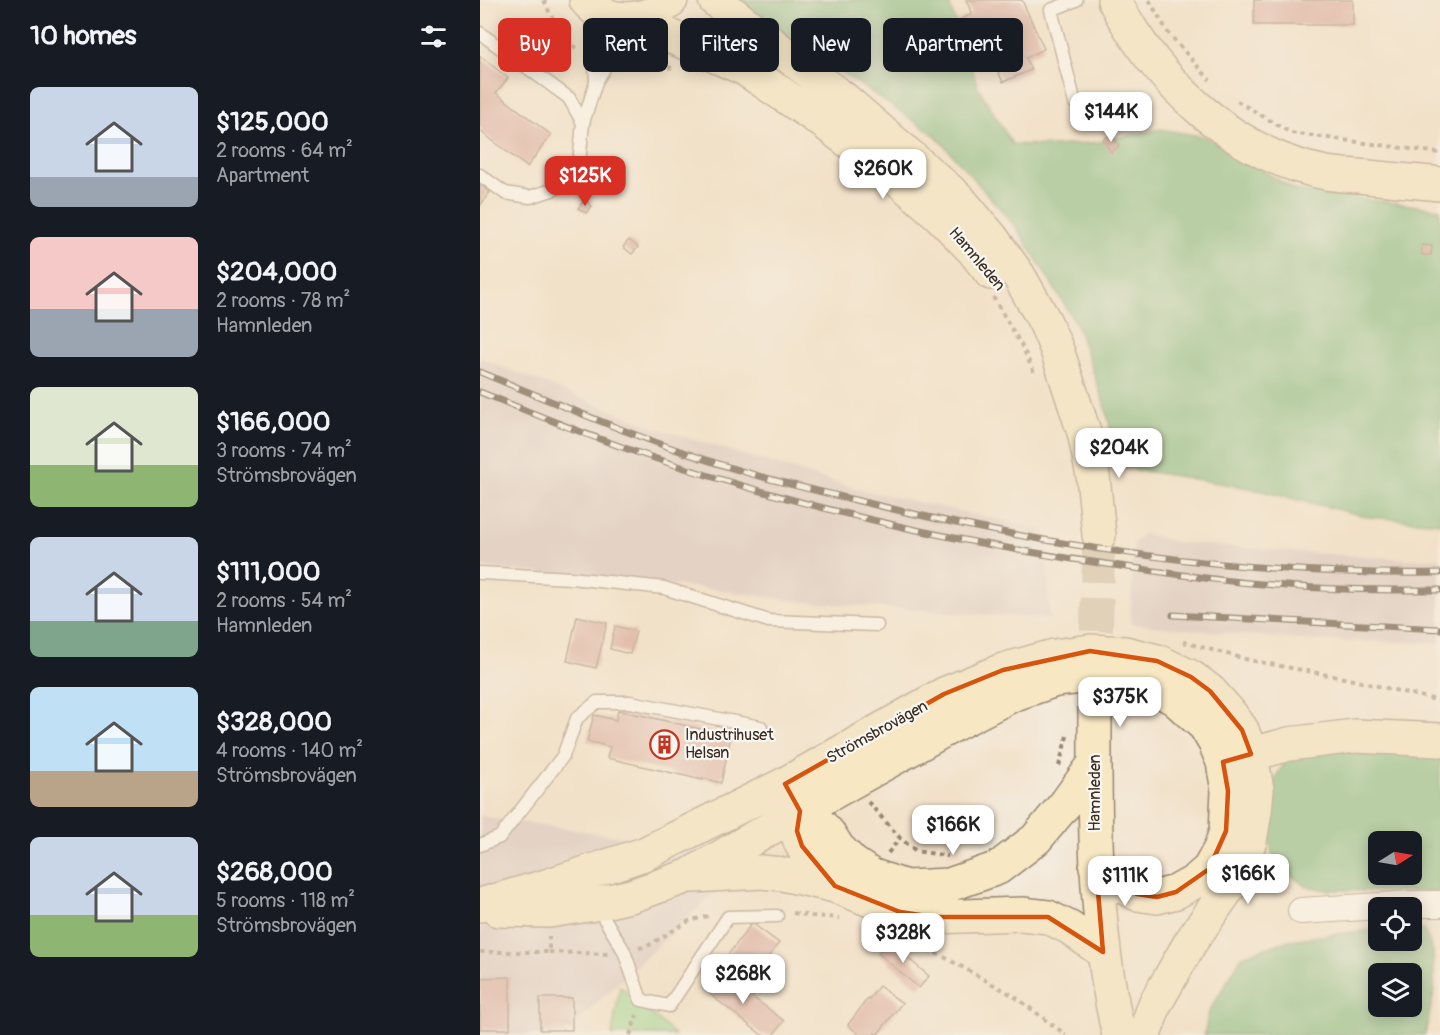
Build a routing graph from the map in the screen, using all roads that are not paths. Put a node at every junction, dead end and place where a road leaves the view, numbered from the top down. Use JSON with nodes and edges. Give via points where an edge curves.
{"nodes":[{"id":1,"x":671,"y":0,"type":"edge"},
{"id":2,"x":715,"y":0,"type":"edge"},
{"id":3,"x":1076,"y":0,"type":"edge"},
{"id":4,"x":1114,"y":0,"type":"edge"},
{"id":5,"x":588,"y":2,"type":"edge"},
{"id":6,"x":617,"y":18,"type":"edge"},
{"id":7,"x":638,"y":18,"type":"edge"},
{"id":8,"x":480,"y":33,"type":"edge"},
{"id":9,"x":668,"y":35,"type":"edge"},
{"id":10,"x":602,"y":72,"type":"edge"},
{"id":11,"x":597,"y":82,"type":"junction"},
{"id":12,"x":1075,"y":103,"type":"dead end"},
{"id":13,"x":583,"y":123,"type":"junction"},
{"id":14,"x":480,"y":175,"type":"edge"},
{"id":15,"x":1440,"y":184,"type":"edge"},
{"id":16,"x":1084,"y":432,"type":"junction"},
{"id":17,"x":1099,"y":535,"type":"tunnel mouth"},
{"id":18,"x":480,"y":573,"type":"edge"},
{"id":19,"x":877,"y":625,"type":"dead end"},
{"id":20,"x":1095,"y":694,"type":"tunnel mouth"},
{"id":21,"x":761,"y":727,"type":"dead end"},
{"id":22,"x":1440,"y":740,"type":"edge"},
{"id":23,"x":1237,"y":758,"type":"junction"},
{"id":24,"x":1095,"y":763,"type":"junction"},
{"id":25,"x":792,"y":797,"type":"junction"},
{"id":26,"x":480,"y":845,"type":"edge"},
{"id":27,"x":1096,"y":867,"type":"junction"},
{"id":28,"x":688,"y":876,"type":"junction"},
{"id":29,"x":835,"y":886,"type":"junction"},
{"id":30,"x":592,"y":888,"type":"junction"},
{"id":31,"x":1440,"y":904,"type":"edge"},
{"id":32,"x":480,"y":907,"type":"edge"},
{"id":33,"x":1301,"y":911,"type":"dead end"},
{"id":34,"x":777,"y":916,"type":"dead end"},
{"id":35,"x":1103,"y":952,"type":"junction"},
{"id":36,"x":1119,"y":1035,"type":"edge"},
{"id":37,"x":1144,"y":1035,"type":"edge"}],
"edges":[{"from":1,"to":7,"type":"main road","via":[[654,13]]},
{"from":2,"to":16,"type":"main road","name":"Hamnleden","via":[[844,99],[958,198],[1019,276],[1045,322]]},
{"from":3,"to":12,"type":"lane","via":[[1051,10]]},
{"from":4,"to":15,"type":"main road","via":[[1147,53],[1174,85],[1205,114],[1242,140],[1280,160],[1326,173]]},
{"from":5,"to":6,"type":"main road","name":"Hamnleden"},
{"from":5,"to":11,"type":"lane"},
{"from":8,"to":13,"type":"lane","via":[[569,98]]},
{"from":9,"to":16,"type":"main road","name":"Hamnleden","via":[[745,69],[822,121],[938,214],[973,250],[1031,329]]},
{"from":10,"to":11,"type":"lane"},
{"from":11,"to":13,"type":"lane"},
{"from":13,"to":14,"type":"lane","via":[[574,179],[530,197],[505,193]]},
{"from":16,"to":17,"type":"main road","name":"Hamnleden"},
{"from":18,"to":19,"type":"lane","via":[[664,588],[769,621]]},
{"from":20,"to":24,"type":"main road","name":"Hamnleden"},
{"from":21,"to":26,"type":"lane","via":[[630,702],[597,702],[577,718],[563,756],[500,837]]},
{"from":22,"to":23,"type":"main road","via":[[1355,736],[1289,744]]},
{"from":23,"to":25,"type":"main road","name":"Strömsbrovägen","via":[[1242,730],[1210,691],[1191,677],[1157,661],[1125,653],[1090,651],[1003,670],[944,694]]},
{"from":23,"to":27,"type":"main road","via":[[1220,849],[1209,869],[1194,882],[1157,897],[1137,894]]},
{"from":23,"to":37,"type":"main road","via":[[1257,790],[1250,841],[1231,884],[1155,1004]]},
{"from":24,"to":25,"type":"main road","via":[[1036,839],[999,868],[949,885],[906,887],[871,875],[853,863]]},
{"from":24,"to":27,"type":"main road","name":"Hamnleden"},
{"from":25,"to":28,"type":"main road","name":"Strömsbrovägen"},
{"from":25,"to":29,"type":"main road","via":[[802,846]]},
{"from":25,"to":30,"type":"main road","name":"Strömsbrovägen","via":[[644,854]]},
{"from":27,"to":35,"type":"main road","name":"Hamnleden"},
{"from":28,"to":29,"type":"main road","via":[[761,872]]},
{"from":28,"to":30,"type":"main road","name":"Strömsbrovägen","via":[[631,896]]},
{"from":29,"to":35,"type":"main road","via":[[900,912],[934,917],[1048,917]]},
{"from":30,"to":32,"type":"main road","name":"Strömsbrovägen"},
{"from":30,"to":34,"type":"lane","via":[[624,951],[641,1000],[669,1006],[728,917]]},
{"from":31,"to":33,"type":"street"},
{"from":35,"to":36,"type":"main road","name":"Hamnleden"}]}
